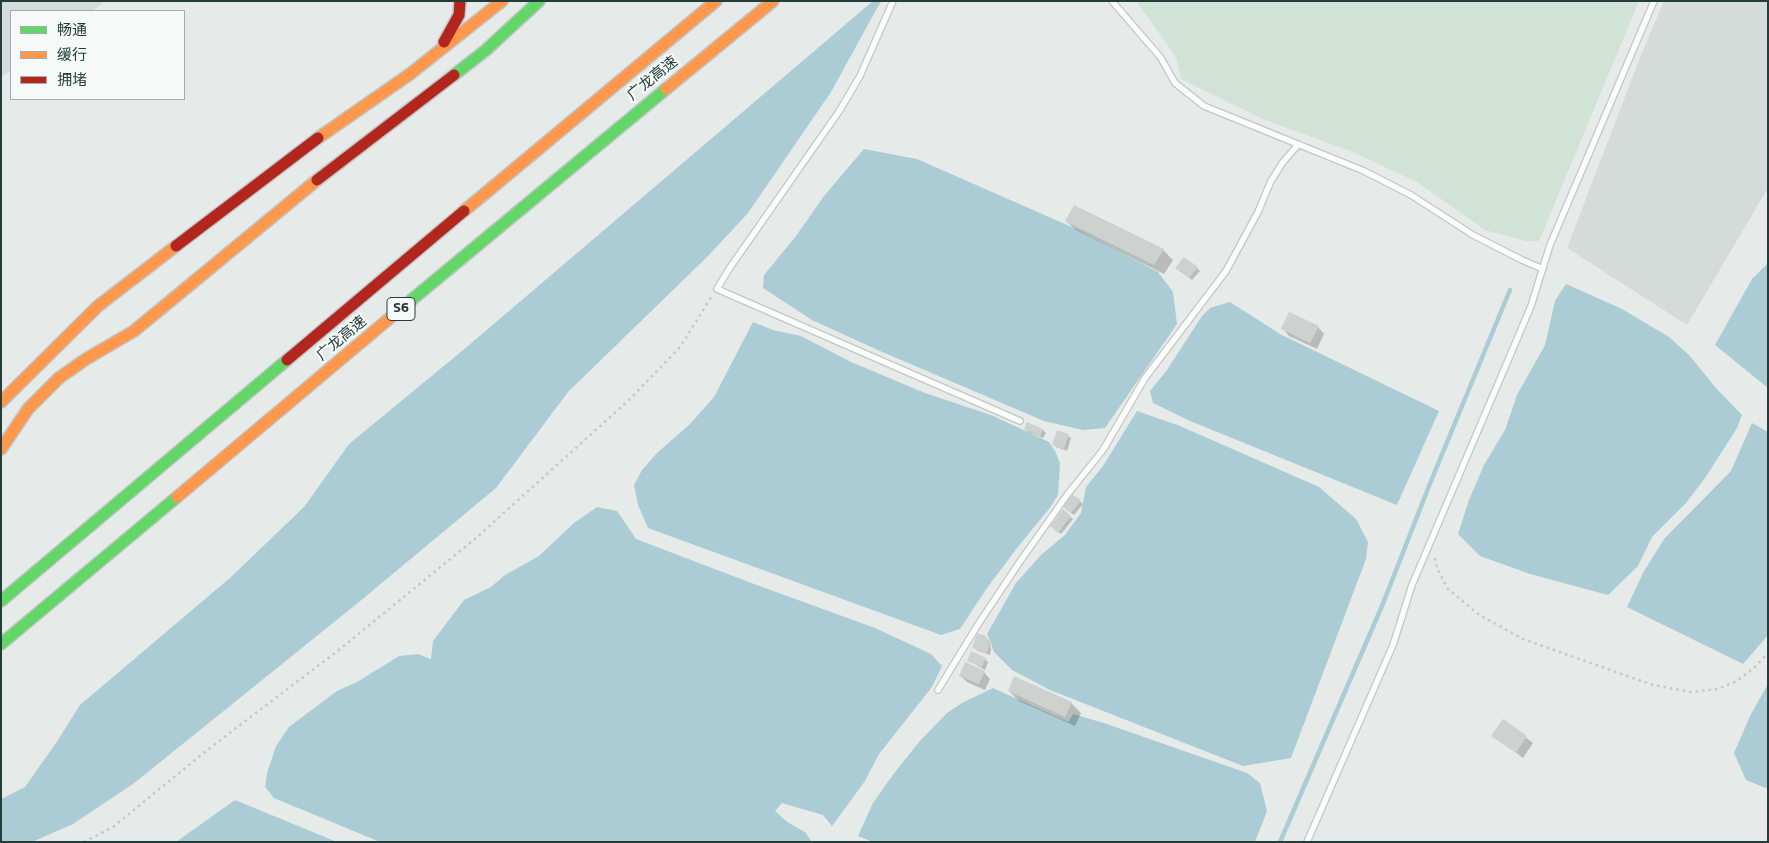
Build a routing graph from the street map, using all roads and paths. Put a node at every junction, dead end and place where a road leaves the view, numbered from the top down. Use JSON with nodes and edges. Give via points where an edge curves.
{"nodes":[{"id":1,"x":460,"y":1,"type":"edge"},
{"id":2,"x":502,"y":1,"type":"edge"},
{"id":3,"x":539,"y":1,"type":"edge"},
{"id":4,"x":716,"y":1,"type":"edge"},
{"id":5,"x":773,"y":1,"type":"edge"},
{"id":6,"x":893,"y":1,"type":"edge"},
{"id":7,"x":1112,"y":1,"type":"edge"},
{"id":8,"x":1654,"y":1,"type":"edge"},
{"id":9,"x":438,"y":52,"type":"junction"},
{"id":10,"x":1298,"y":145,"type":"junction"},
{"id":11,"x":1543,"y":269,"type":"junction"},
{"id":12,"x":717,"y":289,"type":"junction"},
{"id":13,"x":1,"y":402,"type":"edge"},
{"id":14,"x":1020,"y":421,"type":"dead end"},
{"id":15,"x":1,"y":449,"type":"edge"},
{"id":16,"x":1432,"y":542,"type":"junction"},
{"id":17,"x":1,"y":601,"type":"edge"},
{"id":18,"x":1,"y":644,"type":"edge"},
{"id":19,"x":1768,"y":653,"type":"edge"},
{"id":20,"x":938,"y":690,"type":"dead end"},
{"id":21,"x":84,"y":842,"type":"edge"},
{"id":22,"x":1307,"y":842,"type":"edge"}],
"edges":[{"from":1,"to":9,"type":"highway","via":[[459,15]]},
{"from":2,"to":9,"type":"highway"},
{"from":3,"to":15,"type":"highway","via":[[486,50],[321,176],[134,331],[59,378],[28,409]]},
{"from":4,"to":17,"type":"highway","name":"广龙高速","number":"S6"},
{"from":5,"to":18,"type":"highway","name":"广龙高速","number":"S6"},
{"from":6,"to":12,"type":"lane","via":[[860,76],[840,110]]},
{"from":7,"to":10,"type":"lane","via":[[1161,58],[1176,83],[1204,106]]},
{"from":8,"to":11,"type":"lane"},
{"from":9,"to":13,"type":"highway","via":[[121,286]]},
{"from":10,"to":11,"type":"lane","via":[[1364,170],[1411,195],[1473,235]]},
{"from":10,"to":20,"type":"lane","via":[[1271,182],[1226,271],[1145,378],[1103,450],[1008,579]]},
{"from":11,"to":16,"type":"lane","via":[[1531,306]]},
{"from":12,"to":14,"type":"lane"},
{"from":12,"to":21,"type":"path","via":[[680,347],[629,400],[476,538],[113,827]]},
{"from":16,"to":19,"type":"path","via":[[1437,568],[1448,589],[1478,614],[1523,639],[1650,684],[1690,692],[1718,689],[1737,681]]},
{"from":16,"to":22,"type":"lane","via":[[1412,585],[1393,645]]}]}
